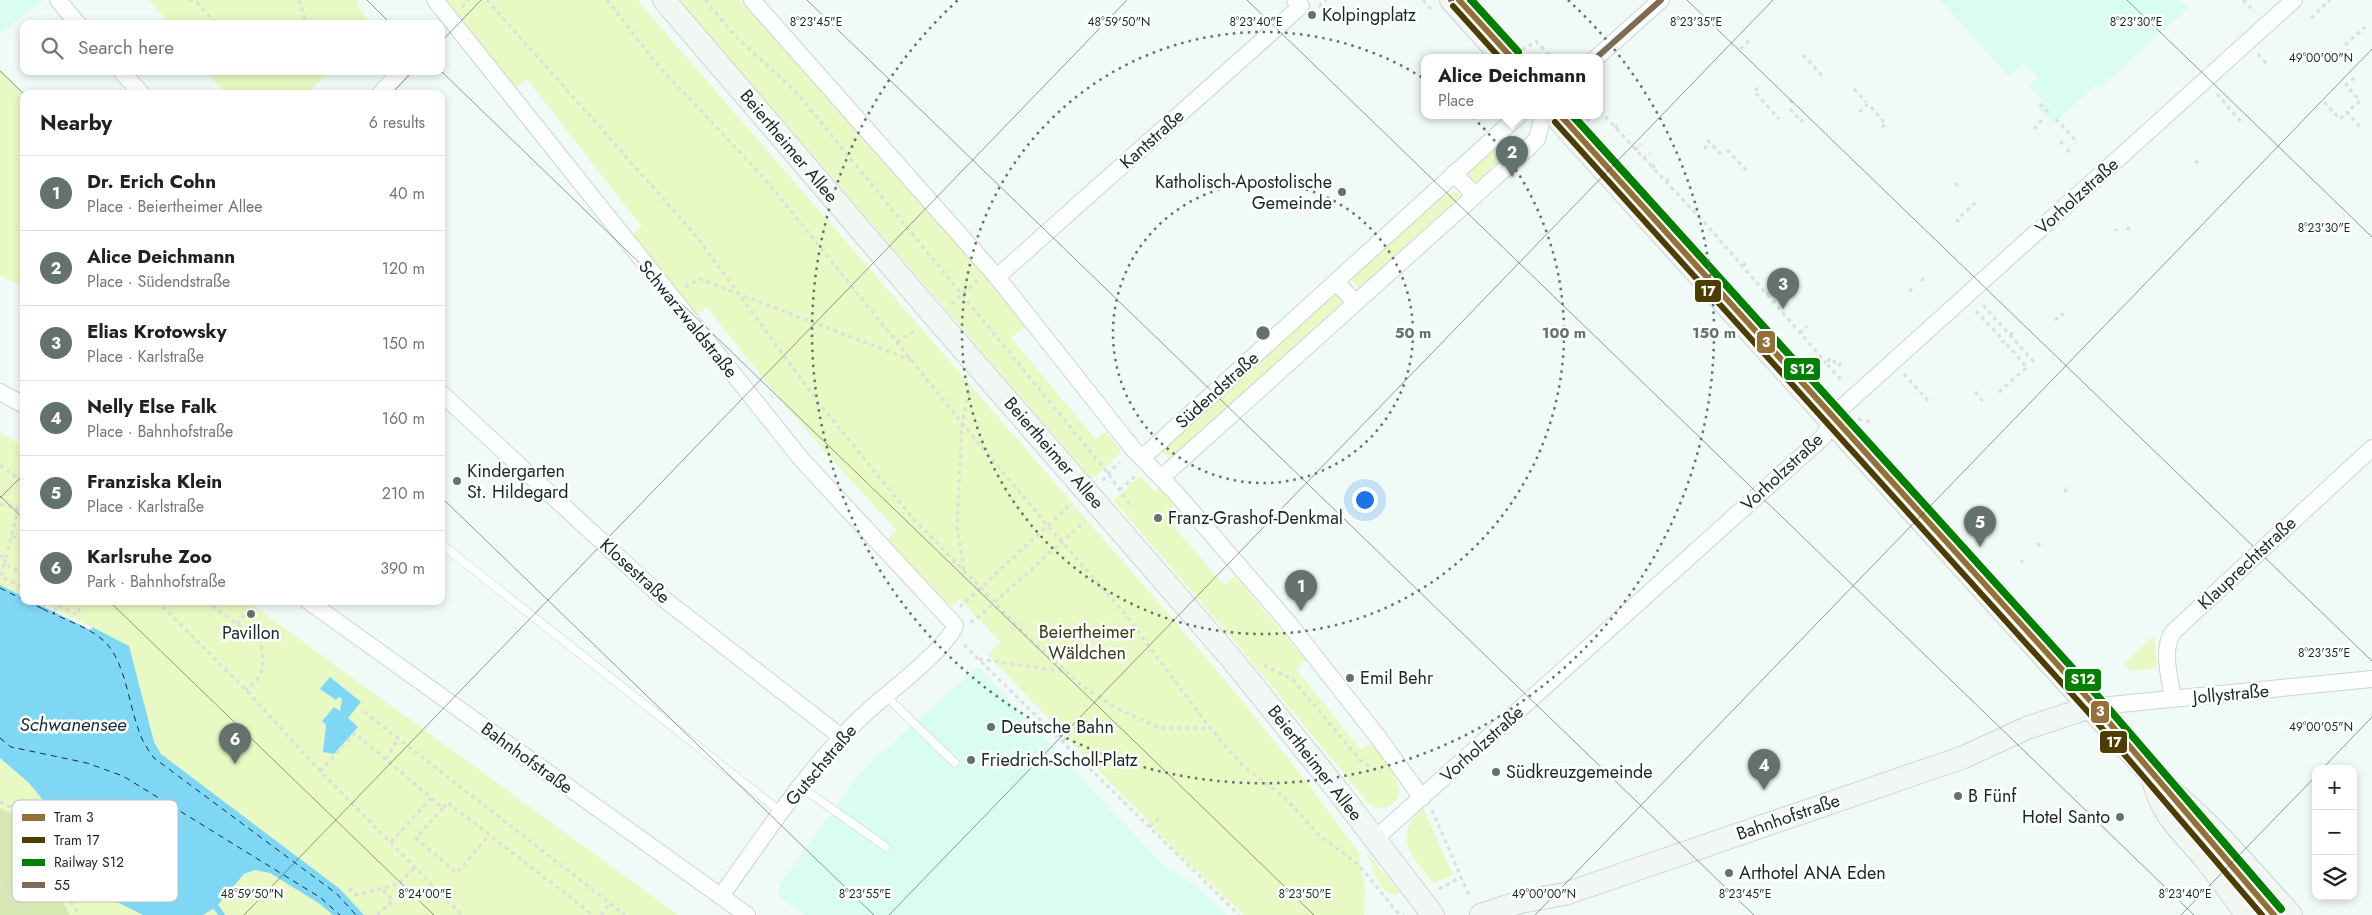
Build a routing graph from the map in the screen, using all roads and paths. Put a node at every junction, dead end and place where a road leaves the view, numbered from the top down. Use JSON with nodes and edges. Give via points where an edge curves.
{"nodes":[{"id":1,"x":58,"y":0,"type":"edge"},
{"id":2,"x":189,"y":0,"type":"edge"},
{"id":3,"x":299,"y":0,"type":"edge"},
{"id":4,"x":435,"y":0,"type":"edge"},
{"id":5,"x":487,"y":0,"type":"edge"},
{"id":6,"x":606,"y":0,"type":"edge"},
{"id":7,"x":664,"y":0,"type":"edge"},
{"id":8,"x":705,"y":0,"type":"edge"},
{"id":9,"x":752,"y":0,"type":"edge"},
{"id":10,"x":1295,"y":0,"type":"edge"},
{"id":11,"x":1451,"y":0,"type":"edge"},
{"id":12,"x":1661,"y":0,"type":"edge"},
{"id":13,"x":2294,"y":0,"type":"edge"},
{"id":14,"x":2330,"y":0,"type":"edge"},
{"id":15,"x":2311,"y":18,"type":"dead end"},
{"id":16,"x":75,"y":20,"type":"edge"},
{"id":17,"x":213,"y":20,"type":"edge"},
{"id":18,"x":305,"y":20,"type":"edge"},
{"id":19,"x":444,"y":20,"type":"edge"},
{"id":20,"x":446,"y":24,"type":"edge"},
{"id":21,"x":2365,"y":27,"type":"dead end"},
{"id":22,"x":1751,"y":39,"type":"dead end"},
{"id":23,"x":2345,"y":45,"type":"dead end"},
{"id":24,"x":1740,"y":49,"type":"dead end"},
{"id":25,"x":1512,"y":54,"type":"edge"},
{"id":26,"x":1548,"y":54,"type":"edge"},
{"id":27,"x":1600,"y":54,"type":"edge"},
{"id":28,"x":1803,"y":55,"type":"dead end"},
{"id":29,"x":125,"y":75,"type":"edge"},
{"id":30,"x":397,"y":75,"type":"edge"},
{"id":31,"x":1824,"y":78,"type":"dead end"},
{"id":32,"x":2354,"y":78,"type":"dead end"},
{"id":33,"x":2205,"y":80,"type":"junction"},
{"id":34,"x":1758,"y":88,"type":"dead end"},
{"id":35,"x":1854,"y":89,"type":"dead end"},
{"id":36,"x":138,"y":90,"type":"edge"},
{"id":37,"x":384,"y":90,"type":"edge"},
{"id":38,"x":1790,"y":100,"type":"dead end"},
{"id":39,"x":2324,"y":102,"type":"dead end"},
{"id":40,"x":2040,"y":104,"type":"dead end"},
{"id":41,"x":1795,"y":105,"type":"dead end"},
{"id":42,"x":1871,"y":107,"type":"dead end"},
{"id":43,"x":1790,"y":109,"type":"dead end"},
{"id":44,"x":1859,"y":112,"type":"dead end"},
{"id":45,"x":2048,"y":112,"type":"dead end"},
{"id":46,"x":2347,"y":112,"type":"junction"},
{"id":47,"x":1603,"y":114,"type":"edge"},
{"id":48,"x":1515,"y":119,"type":"edge"},
{"id":49,"x":1542,"y":119,"type":"edge"},
{"id":50,"x":1558,"y":119,"type":"edge"},
{"id":51,"x":1779,"y":119,"type":"dead end"},
{"id":52,"x":2043,"y":119,"type":"dead end"},
{"id":53,"x":1802,"y":120,"type":"dead end"},
{"id":54,"x":2056,"y":121,"type":"dead end"},
{"id":55,"x":1621,"y":122,"type":"dead end"},
{"id":56,"x":2242,"y":123,"type":"dead end"},
{"id":57,"x":1615,"y":128,"type":"junction"},
{"id":58,"x":2361,"y":128,"type":"dead end"},
{"id":59,"x":1880,"y":129,"type":"dead end"},
{"id":60,"x":2034,"y":129,"type":"dead end"},
{"id":61,"x":1642,"y":144,"type":"dead end"},
{"id":62,"x":2076,"y":144,"type":"dead end"},
{"id":63,"x":1704,"y":149,"type":"dead end"},
{"id":64,"x":1635,"y":150,"type":"junction"},
{"id":65,"x":1727,"y":150,"type":"dead end"},
{"id":66,"x":1650,"y":153,"type":"dead end"},
{"id":67,"x":1722,"y":155,"type":"dead end"},
{"id":68,"x":1644,"y":159,"type":"junction"},
{"id":69,"x":1658,"y":162,"type":"dead end"},
{"id":70,"x":1652,"y":168,"type":"junction"},
{"id":71,"x":1746,"y":171,"type":"dead end"},
{"id":72,"x":1454,"y":173,"type":"junction"},
{"id":73,"x":1672,"y":177,"type":"dead end"},
{"id":74,"x":1666,"y":182,"type":"junction"},
{"id":75,"x":1955,"y":183,"type":"dead end"},
{"id":76,"x":1960,"y":188,"type":"dead end"},
{"id":77,"x":1475,"y":196,"type":"junction"},
{"id":78,"x":1977,"y":201,"type":"dead end"},
{"id":79,"x":1958,"y":222,"type":"dead end"},
{"id":80,"x":1718,"y":228,"type":"dead end"},
{"id":81,"x":1713,"y":232,"type":"junction"},
{"id":82,"x":1748,"y":261,"type":"dead end"},
{"id":83,"x":1743,"y":266,"type":"junction"},
{"id":84,"x":997,"y":277,"type":"junction"},
{"id":85,"x":1336,"y":282,"type":"junction"},
{"id":86,"x":1774,"y":289,"type":"dead end"},
{"id":87,"x":741,"y":295,"type":"junction"},
{"id":88,"x":1766,"y":295,"type":"junction"},
{"id":89,"x":1967,"y":295,"type":"junction"},
{"id":90,"x":1780,"y":296,"type":"dead end"},
{"id":91,"x":671,"y":298,"type":"junction"},
{"id":92,"x":1356,"y":303,"type":"junction"},
{"id":93,"x":1773,"y":303,"type":"junction"},
{"id":94,"x":2066,"y":318,"type":"dead end"},
{"id":95,"x":2054,"y":320,"type":"dead end"},
{"id":96,"x":1808,"y":326,"type":"dead end"},
{"id":97,"x":2015,"y":332,"type":"dead end"},
{"id":98,"x":1800,"y":333,"type":"junction"},
{"id":99,"x":2010,"y":336,"type":"junction"},
{"id":100,"x":2021,"y":339,"type":"dead end"},
{"id":101,"x":2004,"y":341,"type":"junction"},
{"id":102,"x":2017,"y":343,"type":"junction"},
{"id":103,"x":2000,"y":345,"type":"dead end"},
{"id":104,"x":912,"y":361,"type":"junction"},
{"id":105,"x":1893,"y":362,"type":"junction"},
{"id":106,"x":2034,"y":362,"type":"dead end"},
{"id":107,"x":1826,"y":363,"type":"junction"},
{"id":108,"x":1842,"y":364,"type":"dead end"},
{"id":109,"x":972,"y":380,"type":"dead end"},
{"id":110,"x":0,"y":392,"type":"edge"},
{"id":111,"x":1975,"y":392,"type":"dead end"},
{"id":112,"x":1999,"y":392,"type":"dead end"},
{"id":113,"x":1856,"y":396,"type":"junction"},
{"id":114,"x":445,"y":397,"type":"edge"},
{"id":115,"x":20,"y":403,"type":"edge"},
{"id":116,"x":1930,"y":403,"type":"dead end"},
{"id":117,"x":1986,"y":404,"type":"dead end"},
{"id":118,"x":1832,"y":422,"type":"junction"},
{"id":119,"x":962,"y":423,"type":"junction"},
{"id":120,"x":2372,"y":448,"type":"edge"},
{"id":121,"x":1138,"y":454,"type":"junction"},
{"id":122,"x":0,"y":465,"type":"edge"},
{"id":123,"x":1108,"y":473,"type":"junction"},
{"id":124,"x":1161,"y":478,"type":"junction"},
{"id":125,"x":20,"y":481,"type":"edge"},
{"id":126,"x":2070,"y":486,"type":"dead end"},
{"id":127,"x":1120,"y":490,"type":"junction"},
{"id":128,"x":2064,"y":492,"type":"dead end"},
{"id":129,"x":1094,"y":499,"type":"junction"},
{"id":130,"x":0,"y":504,"type":"edge"},
{"id":131,"x":18,"y":510,"type":"joint"},
{"id":132,"x":1133,"y":511,"type":"dead end"},
{"id":133,"x":1047,"y":525,"type":"junction"},
{"id":134,"x":12,"y":536,"type":"junction"},
{"id":135,"x":20,"y":540,"type":"edge"},
{"id":136,"x":1061,"y":541,"type":"junction"},
{"id":137,"x":2038,"y":543,"type":"dead end"},
{"id":138,"x":445,"y":547,"type":"edge"},
{"id":139,"x":2041,"y":547,"type":"dead end"},
{"id":140,"x":0,"y":555,"type":"edge"},
{"id":141,"x":6,"y":558,"type":"junction"},
{"id":142,"x":4,"y":564,"type":"junction"},
{"id":143,"x":964,"y":571,"type":"junction"},
{"id":144,"x":20,"y":572,"type":"edge"},
{"id":145,"x":20,"y":586,"type":"edge"},
{"id":146,"x":981,"y":588,"type":"junction"},
{"id":147,"x":996,"y":602,"type":"junction"},
{"id":148,"x":80,"y":605,"type":"edge"},
{"id":149,"x":161,"y":605,"type":"edge"},
{"id":150,"x":211,"y":605,"type":"edge"},
{"id":151,"x":314,"y":605,"type":"edge"},
{"id":152,"x":54,"y":612,"type":"dead end"},
{"id":153,"x":244,"y":616,"type":"dead end"},
{"id":154,"x":237,"y":624,"type":"junction"},
{"id":155,"x":953,"y":626,"type":"junction"},
{"id":156,"x":1258,"y":658,"type":"dead end"},
{"id":157,"x":978,"y":659,"type":"junction"},
{"id":158,"x":1067,"y":672,"type":"junction"},
{"id":159,"x":2372,"y":679,"type":"edge"},
{"id":160,"x":246,"y":690,"type":"junction"},
{"id":161,"x":885,"y":695,"type":"junction"},
{"id":162,"x":2173,"y":698,"type":"junction"},
{"id":163,"x":2090,"y":707,"type":"junction"},
{"id":164,"x":364,"y":712,"type":"dead end"},
{"id":165,"x":1076,"y":728,"type":"dead end"},
{"id":166,"x":1211,"y":728,"type":"junction"},
{"id":167,"x":840,"y":736,"type":"junction"},
{"id":168,"x":399,"y":737,"type":"junction"},
{"id":169,"x":1062,"y":742,"type":"junction"},
{"id":170,"x":386,"y":759,"type":"junction"},
{"id":171,"x":955,"y":763,"type":"dead end"},
{"id":172,"x":320,"y":771,"type":"junction"},
{"id":173,"x":1384,"y":775,"type":"dead end"},
{"id":174,"x":2152,"y":776,"type":"junction"},
{"id":175,"x":801,"y":787,"type":"junction"},
{"id":176,"x":431,"y":798,"type":"junction"},
{"id":177,"x":1422,"y":798,"type":"junction"},
{"id":178,"x":0,"y":802,"type":"edge"},
{"id":179,"x":12,"y":808,"type":"edge"},
{"id":180,"x":442,"y":808,"type":"junction"},
{"id":181,"x":782,"y":812,"type":"junction"},
{"id":182,"x":1160,"y":817,"type":"dead end"},
{"id":183,"x":1150,"y":827,"type":"junction"},
{"id":184,"x":489,"y":836,"type":"junction"},
{"id":185,"x":1375,"y":839,"type":"junction"},
{"id":186,"x":391,"y":842,"type":"junction"},
{"id":187,"x":886,"y":847,"type":"dead end"},
{"id":188,"x":415,"y":867,"type":"junction"},
{"id":189,"x":0,"y":883,"type":"edge"},
{"id":190,"x":349,"y":888,"type":"dead end"},
{"id":191,"x":381,"y":888,"type":"junction"},
{"id":192,"x":721,"y":896,"type":"junction"},
{"id":193,"x":12,"y":898,"type":"edge"},
{"id":194,"x":15,"y":902,"type":"edge"},
{"id":195,"x":71,"y":902,"type":"edge"},
{"id":196,"x":610,"y":903,"type":"junction"},
{"id":197,"x":1477,"y":910,"type":"edge"},
{"id":198,"x":1397,"y":913,"type":"edge"},
{"id":199,"x":25,"y":915,"type":"edge"},
{"id":200,"x":79,"y":915,"type":"edge"},
{"id":201,"x":378,"y":915,"type":"edge"},
{"id":202,"x":462,"y":915,"type":"edge"},
{"id":203,"x":593,"y":915,"type":"edge"},
{"id":204,"x":601,"y":915,"type":"edge"},
{"id":205,"x":625,"y":915,"type":"edge"},
{"id":206,"x":747,"y":915,"type":"edge"},
{"id":207,"x":1239,"y":915,"type":"edge"},
{"id":208,"x":1404,"y":915,"type":"edge"},
{"id":209,"x":1432,"y":915,"type":"edge"},
{"id":210,"x":2247,"y":915,"type":"edge"},
{"id":211,"x":2291,"y":915,"type":"edge"}],
"edges":[{"from":1,"to":16,"type":"street"},
{"from":2,"to":17,"type":"path","via":[[197,2]]},
{"from":3,"to":18,"type":"path"},
{"from":4,"to":19,"type":"street","name":"Schwarzwaldstraße"},
{"from":5,"to":87,"type":"path","via":[[697,237]]},
{"from":6,"to":104,"type":"path","via":[[656,63],[765,179]]},
{"from":7,"to":129,"type":"street","name":"Beiertheimer Allee"},
{"from":8,"to":123,"type":"path","via":[[735,36],[796,92]]},
{"from":9,"to":84,"type":"street"},
{"from":10,"to":84,"type":"street","name":"Kantstraße","via":[[1301,6]]},
{"from":11,"to":25,"type":"street"},
{"from":12,"to":27,"type":"street"},
{"from":13,"to":33,"type":"street","name":"Vorholzstraße"},
{"from":14,"to":15,"type":"path"},
{"from":20,"to":91,"type":"street","name":"Schwarzwaldstraße"},
{"from":21,"to":23,"type":"path"},
{"from":22,"to":24,"type":"path"},
{"from":25,"to":26,"type":"path","via":[[1536,41]]},
{"from":28,"to":31,"type":"path"},
{"from":29,"to":36,"type":"street"},
{"from":30,"to":37,"type":"street"},
{"from":32,"to":46,"type":"path","via":[[2346,85],[2360,101]]},
{"from":33,"to":56,"type":"path"},
{"from":33,"to":89,"type":"street","name":"Vorholzstraße"},
{"from":34,"to":51,"type":"path","via":[[1754,91]]},
{"from":35,"to":44,"type":"path","via":[[1868,102]]},
{"from":38,"to":41,"type":"path"},
{"from":39,"to":46,"type":"path","via":[[2340,119]]},
{"from":40,"to":45,"type":"path"},
{"from":42,"to":59,"type":"path","via":[[1886,124]]},
{"from":43,"to":53,"type":"path"},
{"from":46,"to":58,"type":"path"},
{"from":47,"to":57,"type":"path"},
{"from":48,"to":72,"type":"street","name":"Südendstraße"},
{"from":49,"to":77,"type":"street","name":"Südendstraße","via":[[1537,140]]},
{"from":50,"to":118,"type":"street"},
{"from":52,"to":60,"type":"path"},
{"from":54,"to":62,"type":"path"},
{"from":55,"to":57,"type":"path"},
{"from":57,"to":64,"type":"path"},
{"from":61,"to":64,"type":"path"},
{"from":63,"to":67,"type":"path","via":[[1709,142]]},
{"from":64,"to":68,"type":"path"},
{"from":65,"to":71,"type":"path"},
{"from":66,"to":68,"type":"path"},
{"from":68,"to":70,"type":"path"},
{"from":69,"to":70,"type":"path"},
{"from":70,"to":74,"type":"path"},
{"from":72,"to":77,"type":"street"},
{"from":72,"to":85,"type":"street","name":"Südendstraße"},
{"from":73,"to":74,"type":"path"},
{"from":74,"to":81,"type":"path"},
{"from":75,"to":76,"type":"path"},
{"from":77,"to":92,"type":"street","name":"Südendstraße"},
{"from":78,"to":79,"type":"path"},
{"from":80,"to":81,"type":"path"},
{"from":81,"to":83,"type":"path"},
{"from":82,"to":83,"type":"path"},
{"from":83,"to":88,"type":"path"},
{"from":84,"to":121,"type":"street"},
{"from":85,"to":92,"type":"street"},
{"from":85,"to":121,"type":"street","name":"Südendstraße"},
{"from":86,"to":88,"type":"path"},
{"from":87,"to":91,"type":"path","via":[[700,279]]},
{"from":87,"to":104,"type":"path"},
{"from":87,"to":143,"type":"path","via":[[818,402],[911,516]]},
{"from":88,"to":93,"type":"path"},
{"from":89,"to":99,"type":"path"},
{"from":89,"to":101,"type":"path"},
{"from":89,"to":105,"type":"street","name":"Vorholzstraße"},
{"from":90,"to":93,"type":"path"},
{"from":91,"to":155,"type":"street","name":"Schwarzwaldstraße","via":[[802,460]]},
{"from":92,"to":124,"type":"street","name":"Südendstraße"},
{"from":93,"to":98,"type":"path"},
{"from":94,"to":95,"type":"path","via":[[2062,314]]},
{"from":96,"to":98,"type":"path"},
{"from":97,"to":99,"type":"path"},
{"from":98,"to":107,"type":"path"},
{"from":99,"to":102,"type":"path"},
{"from":100,"to":102,"type":"path"},
{"from":101,"to":103,"type":"path"},
{"from":101,"to":112,"type":"path","via":[[2026,367]]},
{"from":102,"to":106,"type":"path"},
{"from":104,"to":119,"type":"path"},
{"from":105,"to":113,"type":"street","name":"Vorholzstraße"},
{"from":105,"to":116,"type":"path"},
{"from":107,"to":108,"type":"path","via":[[1832,358],[1838,366]]},
{"from":107,"to":113,"type":"path"},
{"from":109,"to":119,"type":"path"},
{"from":110,"to":115,"type":"street"},
{"from":111,"to":117,"type":"path"},
{"from":113,"to":118,"type":"street","name":"Vorholzstraße","via":[[1836,413]]},
{"from":114,"to":167,"type":"street","name":"Klosestraße","via":[[664,599]]},
{"from":118,"to":163,"type":"street"},
{"from":118,"to":177,"type":"street","name":"Vorholzstraße","via":[[1823,436]]},
{"from":119,"to":133,"type":"path"},
{"from":119,"to":143,"type":"path","via":[[957,527]]},
{"from":120,"to":162,"type":"street","name":"Klauprechtstraße","via":[[2173,632],[2167,654]]},
{"from":121,"to":123,"type":"path"},
{"from":121,"to":124,"type":"street"},
{"from":122,"to":125,"type":"path"},
{"from":123,"to":127,"type":"path"},
{"from":123,"to":129,"type":"path"},
{"from":124,"to":177,"type":"street","via":[[1286,620]]},
{"from":126,"to":128,"type":"path"},
{"from":127,"to":129,"type":"path"},
{"from":127,"to":132,"type":"path"},
{"from":129,"to":133,"type":"path","via":[[1076,500]]},
{"from":129,"to":136,"type":"path","via":[[1090,516]]},
{"from":129,"to":185,"type":"street","name":"Beiertheimer Allee","via":[[1230,657]]},
{"from":130,"to":131,"type":"path"},
{"from":131,"to":134,"type":"path"},
{"from":133,"to":136,"type":"path"},
{"from":133,"to":146,"type":"path"},
{"from":134,"to":135,"type":"path"},
{"from":134,"to":141,"type":"path"},
{"from":136,"to":147,"type":"path"},
{"from":136,"to":166,"type":"path","via":[[1122,610]]},
{"from":137,"to":139,"type":"path"},
{"from":138,"to":181,"type":"lane"},
{"from":140,"to":141,"type":"path"},
{"from":141,"to":142,"type":"path"},
{"from":142,"to":144,"type":"path"},
{"from":142,"to":145,"type":"path","via":[[1,577]]},
{"from":143,"to":146,"type":"path"},
{"from":146,"to":147,"type":"path"},
{"from":146,"to":155,"type":"path"},
{"from":147,"to":155,"type":"path","via":[[974,621]]},
{"from":147,"to":158,"type":"path"},
{"from":148,"to":152,"type":"path","via":[[78,616],[58,606]]},
{"from":149,"to":160,"type":"path"},
{"from":150,"to":154,"type":"path"},
{"from":151,"to":192,"type":"street","name":"Bahnhofstraße"},
{"from":153,"to":154,"type":"path"},
{"from":154,"to":160,"type":"path","via":[[260,641],[264,663],[258,682]]},
{"from":155,"to":157,"type":"path"},
{"from":155,"to":161,"type":"street","name":"Gutschstraße"},
{"from":156,"to":173,"type":"path","via":[[1264,665],[1293,680],[1361,761]]},
{"from":157,"to":158,"type":"path"},
{"from":157,"to":169,"type":"path"},
{"from":158,"to":166,"type":"path","via":[[1118,709],[1160,728]]},
{"from":159,"to":162,"type":"street","name":"Jollystraße"},
{"from":160,"to":172,"type":"path"},
{"from":161,"to":167,"type":"street","name":"Gutschstraße"},
{"from":161,"to":171,"type":"lane"},
{"from":162,"to":163,"type":"street","name":"Jollystraße"},
{"from":163,"to":174,"type":"street"},
{"from":163,"to":197,"type":"street","name":"Bahnhofstraße","via":[[2027,728],[1964,757],[1565,894]]},
{"from":164,"to":168,"type":"path"},
{"from":165,"to":169,"type":"path"},
{"from":166,"to":198,"type":"path","via":[[1241,764],[1285,798],[1320,836],[1359,865]]},
{"from":167,"to":175,"type":"street","name":"Gutschstraße"},
{"from":168,"to":170,"type":"path"},
{"from":168,"to":196,"type":"path"},
{"from":169,"to":183,"type":"path"},
{"from":170,"to":172,"type":"path","via":[[355,733]]},
{"from":170,"to":176,"type":"path"},
{"from":172,"to":186,"type":"path"},
{"from":174,"to":210,"type":"street","via":[[2157,798],[2170,820],[2203,856]]},
{"from":174,"to":211,"type":"street","via":[[2196,812]]},
{"from":175,"to":181,"type":"street","name":"Gutschstraße"},
{"from":175,"to":187,"type":"lane"},
{"from":176,"to":180,"type":"path"},
{"from":176,"to":186,"type":"path"},
{"from":177,"to":185,"type":"street","name":"Vorholzstraße"},
{"from":177,"to":197,"type":"path","via":[[1433,811]]},
{"from":178,"to":179,"type":"path"},
{"from":180,"to":184,"type":"path","via":[[447,802]]},
{"from":180,"to":184,"type":"path","via":[[416,838],[457,873]]},
{"from":181,"to":192,"type":"street","name":"Gutschstraße"},
{"from":182,"to":183,"type":"path"},
{"from":183,"to":207,"type":"path"},
{"from":184,"to":203,"type":"path"},
{"from":185,"to":209,"type":"street","name":"Beiertheimer Allee"},
{"from":186,"to":188,"type":"path"},
{"from":188,"to":191,"type":"path","via":[[399,884]]},
{"from":188,"to":202,"type":"path"},
{"from":189,"to":193,"type":"path"},
{"from":190,"to":191,"type":"path","via":[[356,894]]},
{"from":191,"to":201,"type":"path","via":[[393,900]]},
{"from":192,"to":206,"type":"street","name":"Bahnhofstraße"},
{"from":194,"to":199,"type":"path"},
{"from":195,"to":200,"type":"path"},
{"from":196,"to":204,"type":"path"},
{"from":196,"to":205,"type":"path"},
{"from":198,"to":208,"type":"path"}]}
